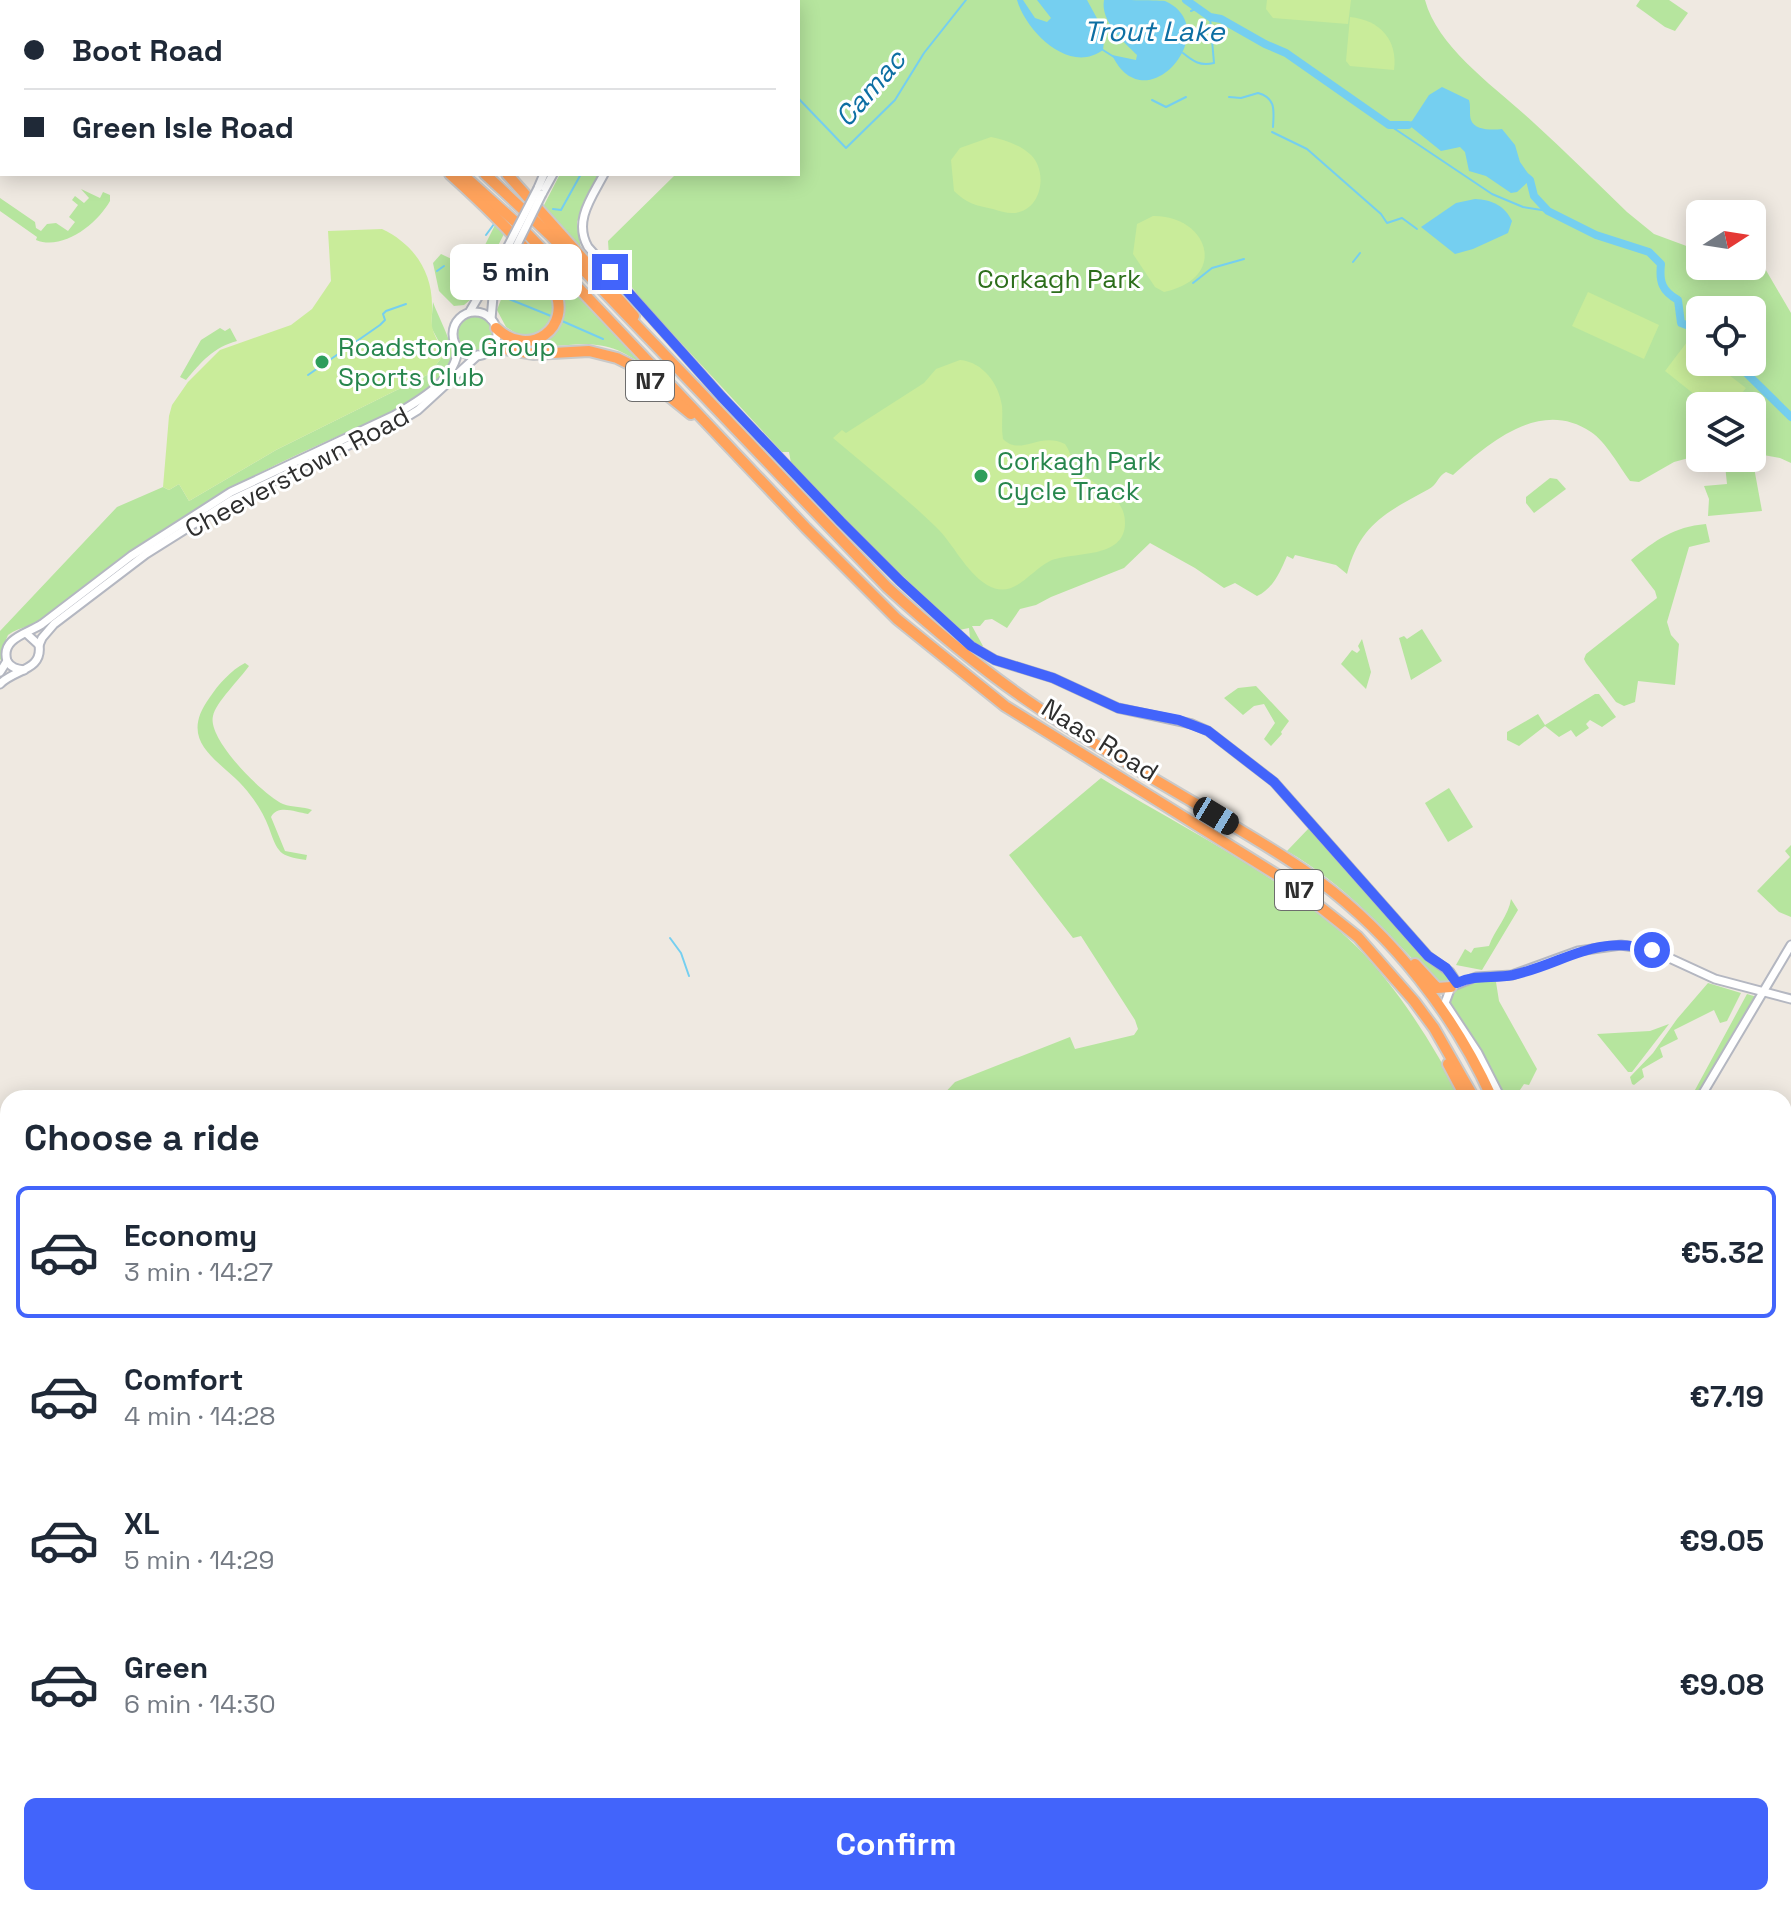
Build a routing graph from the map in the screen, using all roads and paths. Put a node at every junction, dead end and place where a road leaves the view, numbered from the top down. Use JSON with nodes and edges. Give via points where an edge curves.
{"nodes":[{"id":1,"x":452,"y":176,"type":"edge"},
{"id":2,"x":464,"y":176,"type":"edge"},
{"id":3,"x":487,"y":176,"type":"edge"},
{"id":4,"x":509,"y":176,"type":"edge"},
{"id":5,"x":544,"y":176,"type":"edge"},
{"id":6,"x":551,"y":176,"type":"edge"},
{"id":7,"x":603,"y":176,"type":"edge"},
{"id":8,"x":540,"y":191,"type":"junction"},
{"id":9,"x":508,"y":255,"type":"junction"},
{"id":10,"x":469,"y":313,"type":"junction"},
{"id":11,"x":493,"y":323,"type":"junction"},
{"id":12,"x":492,"y":347,"type":"junction"},
{"id":13,"x":458,"y":348,"type":"junction"},
{"id":14,"x":478,"y":355,"type":"junction"},
{"id":15,"x":707,"y":402,"type":"junction"},
{"id":16,"x":721,"y":438,"type":"junction"},
{"id":17,"x":27,"y":634,"type":"junction"},
{"id":18,"x":39,"y":645,"type":"junction"},
{"id":19,"x":7,"y":661,"type":"junction"},
{"id":20,"x":24,"y":670,"type":"junction"},
{"id":21,"x":0,"y":672,"type":"edge"},
{"id":22,"x":0,"y":684,"type":"edge"},
{"id":23,"x":1369,"y":923,"type":"junction"},
{"id":24,"x":1791,"y":945,"type":"edge"},
{"id":25,"x":1774,"y":974,"type":"junction"},
{"id":26,"x":1454,"y":985,"type":"junction"},
{"id":27,"x":1762,"y":993,"type":"junction"},
{"id":28,"x":1787,"y":998,"type":"edge"},
{"id":29,"x":1414,"y":1001,"type":"junction"},
{"id":30,"x":1462,"y":1090,"type":"edge"},
{"id":31,"x":1470,"y":1090,"type":"edge"},
{"id":32,"x":1492,"y":1090,"type":"edge"},
{"id":33,"x":1494,"y":1090,"type":"edge"},
{"id":34,"x":1706,"y":1090,"type":"edge"}],
"edges":[{"from":1,"to":11,"type":"highway","via":[[527,254],[556,293],[556,317],[545,335],[534,341],[507,338]]},
{"from":2,"to":16,"type":"highway","name":"Naas Road","number":"N7","via":[[520,226]]},
{"from":3,"to":15,"type":"highway","name":"Naas Road","number":"N7"},
{"from":4,"to":15,"type":"highway","number":"N7"},
{"from":5,"to":8,"type":"main road"},
{"from":6,"to":8,"type":"main road"},
{"from":7,"to":26,"type":"main road","via":[[581,223],[583,240],[721,396],[874,556],[971,646],[995,660],[1053,678],[1118,708],[1198,726],[1274,782],[1428,956],[1446,968]]},
{"from":8,"to":9,"type":"main road","bridge":true},
{"from":9,"to":10,"type":"main road"},
{"from":9,"to":11,"type":"main road","via":[[493,297]]},
{"from":10,"to":11,"type":"main road","via":[[480,313]]},
{"from":10,"to":13,"type":"main road","via":[[453,329]]},
{"from":11,"to":12,"type":"main road"},
{"from":12,"to":14,"type":"main road"},
{"from":12,"to":16,"type":"highway","number":"N7","via":[[534,354],[589,351],[617,358]]},
{"from":13,"to":14,"type":"main road"},
{"from":13,"to":17,"type":"main road","name":"Cheeverstown Road","via":[[451,370],[413,404],[231,492],[131,556]]},
{"from":14,"to":18,"type":"main road","name":"Cheeverstown Road","via":[[400,421],[232,500],[146,554],[54,624]]},
{"from":15,"to":23,"type":"highway","name":"Naas Road","number":"N7","via":[[887,587],[969,658],[1063,724],[1303,870]]},
{"from":16,"to":29,"type":"highway","name":"Naas Road","number":"N7","via":[[897,619],[969,679],[1053,738],[1290,883],[1358,937]]},
{"from":17,"to":18,"type":"main road"},
{"from":17,"to":19,"type":"main road","name":"Cheeverstown Road","via":[[10,639]]},
{"from":18,"to":20,"type":"main road","name":"Cheeverstown Road","via":[[36,663]]},
{"from":19,"to":20,"type":"main road"},
{"from":19,"to":21,"type":"main road","name":"Cheeverstown Road"},
{"from":20,"to":22,"type":"main road","name":"Cheeverstown Road"},
{"from":23,"to":26,"type":"highway","via":[[1437,988]]},
{"from":23,"to":32,"type":"highway","name":"Naas Road","number":"N7","via":[[1425,987]]},
{"from":24,"to":25,"type":"main road"},
{"from":25,"to":27,"type":"main road"},
{"from":25,"to":28,"type":"main road","via":[[1776,987]]},
{"from":26,"to":27,"type":"main road","via":[[1476,977],[1512,975],[1578,951],[1621,945],[1652,950],[1715,979]]},
{"from":26,"to":33,"type":"main road","via":[[1445,1003],[1478,1053]]},
{"from":27,"to":28,"type":"main road"},
{"from":27,"to":34,"type":"main road"},
{"from":29,"to":30,"type":"highway"},
{"from":29,"to":31,"type":"highway","name":"Naas Road","number":"N7"}]}
